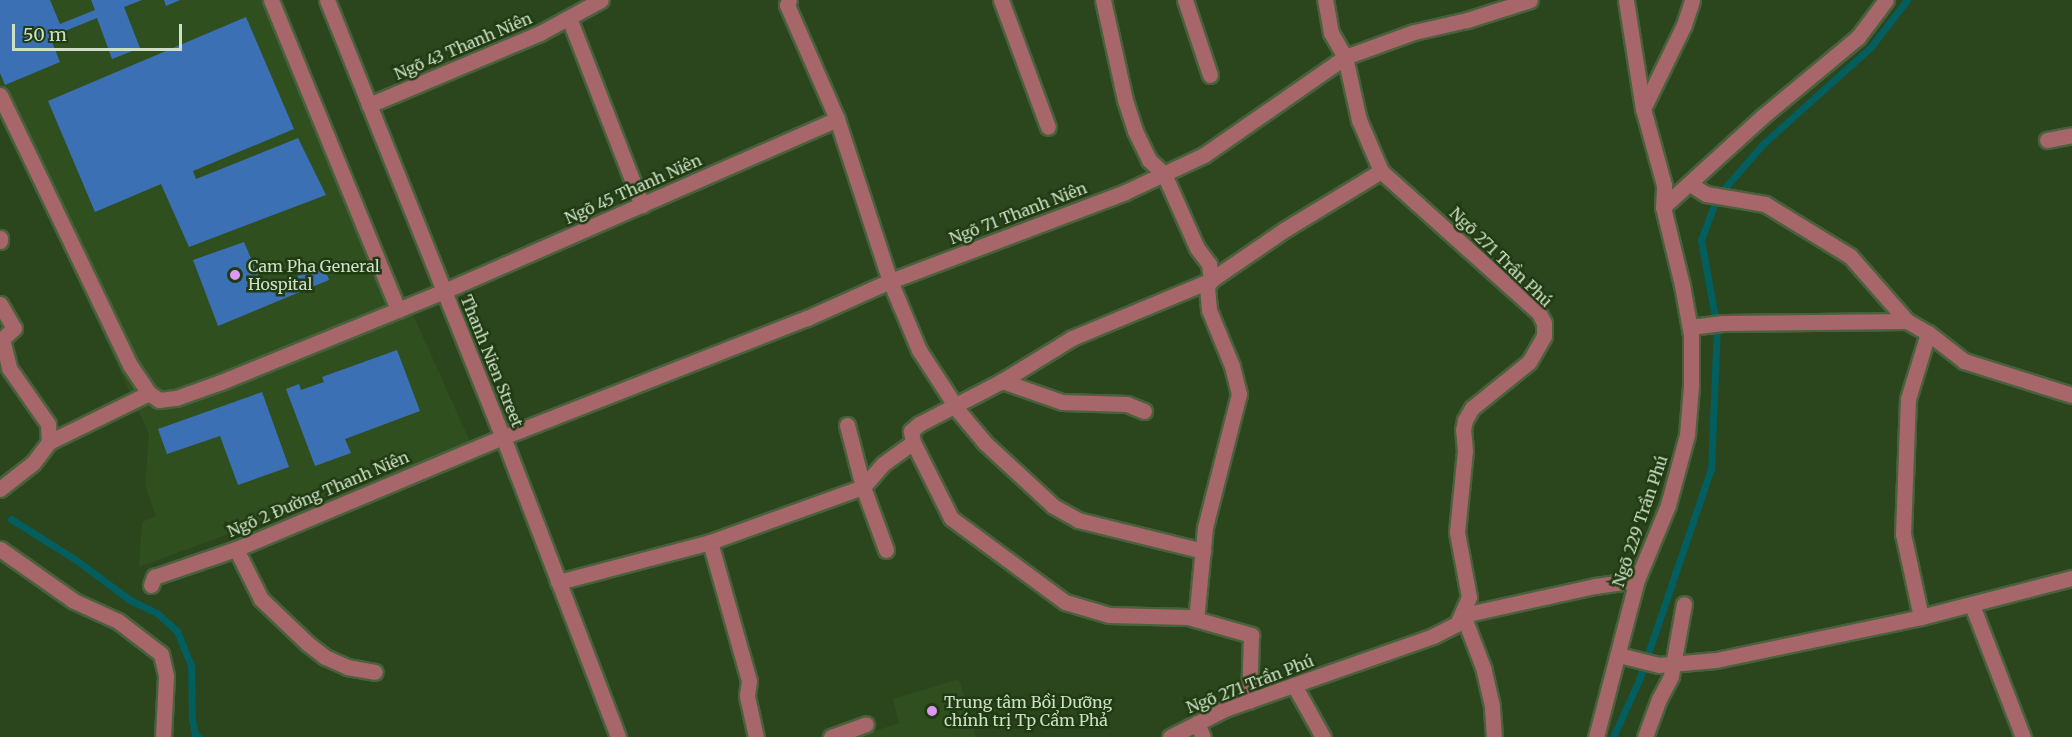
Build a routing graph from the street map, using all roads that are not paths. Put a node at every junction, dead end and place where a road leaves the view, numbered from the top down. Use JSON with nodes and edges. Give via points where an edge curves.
{"nodes":[{"id":1,"x":271,"y":0,"type":"edge"},
{"id":2,"x":327,"y":0,"type":"edge"},
{"id":3,"x":602,"y":0,"type":"edge"},
{"id":4,"x":789,"y":0,"type":"edge"},
{"id":5,"x":1001,"y":0,"type":"edge"},
{"id":6,"x":1103,"y":0,"type":"edge"},
{"id":7,"x":1185,"y":0,"type":"edge"},
{"id":8,"x":1325,"y":0,"type":"edge"},
{"id":9,"x":1530,"y":0,"type":"edge"},
{"id":10,"x":1626,"y":0,"type":"edge"},
{"id":11,"x":1692,"y":0,"type":"edge"},
{"id":12,"x":1886,"y":0,"type":"edge"},
{"id":13,"x":1493,"y":6,"type":"edge"},
{"id":14,"x":569,"y":18,"type":"junction"},
{"id":15,"x":1344,"y":57,"type":"junction"},
{"id":16,"x":1210,"y":75,"type":"dead end"},
{"id":17,"x":0,"y":95,"type":"edge"},
{"id":18,"x":369,"y":105,"type":"junction"},
{"id":19,"x":1643,"y":109,"type":"junction"},
{"id":20,"x":837,"y":119,"type":"junction"},
{"id":21,"x":1048,"y":127,"type":"dead end"},
{"id":22,"x":2072,"y":135,"type":"edge"},
{"id":23,"x":2048,"y":140,"type":"dead end"},
{"id":24,"x":1381,"y":171,"type":"junction"},
{"id":25,"x":1164,"y":174,"type":"junction"},
{"id":26,"x":1690,"y":184,"type":"junction"},
{"id":27,"x":642,"y":205,"type":"junction"},
{"id":28,"x":1663,"y":207,"type":"junction"},
{"id":29,"x":1211,"y":280,"type":"junction"},
{"id":30,"x":890,"y":281,"type":"junction"},
{"id":31,"x":444,"y":291,"type":"junction"},
{"id":32,"x":0,"y":304,"type":"edge"},
{"id":33,"x":398,"y":310,"type":"junction"},
{"id":34,"x":1907,"y":321,"type":"junction"},
{"id":35,"x":1695,"y":327,"type":"junction"},
{"id":36,"x":1928,"y":333,"type":"junction"},
{"id":37,"x":1002,"y":381,"type":"junction"},
{"id":38,"x":149,"y":393,"type":"junction"},
{"id":39,"x":2072,"y":395,"type":"edge"},
{"id":40,"x":955,"y":404,"type":"junction"},
{"id":41,"x":1144,"y":411,"type":"dead end"},
{"id":42,"x":847,"y":425,"type":"dead end"},
{"id":43,"x":503,"y":437,"type":"junction"},
{"id":44,"x":49,"y":442,"type":"junction"},
{"id":45,"x":913,"y":442,"type":"junction"},
{"id":46,"x":863,"y":487,"type":"junction"},
{"id":47,"x":0,"y":489,"type":"edge"},
{"id":48,"x":710,"y":542,"type":"junction"},
{"id":49,"x":0,"y":549,"type":"edge"},
{"id":50,"x":236,"y":549,"type":"junction"},
{"id":51,"x":886,"y":550,"type":"dead end"},
{"id":52,"x":1203,"y":551,"type":"junction"},
{"id":53,"x":2072,"y":578,"type":"edge"},
{"id":54,"x":1637,"y":580,"type":"junction"},
{"id":55,"x":558,"y":582,"type":"junction"},
{"id":56,"x":151,"y":585,"type":"dead end"},
{"id":57,"x":1684,"y":604,"type":"dead end"},
{"id":58,"x":1972,"y":605,"type":"junction"},
{"id":59,"x":1462,"y":615,"type":"junction"},
{"id":60,"x":1921,"y":617,"type":"junction"},
{"id":61,"x":1196,"y":620,"type":"junction"},
{"id":62,"x":1627,"y":657,"type":"junction"},
{"id":63,"x":1674,"y":665,"type":"junction"},
{"id":64,"x":375,"y":672,"type":"dead end"},
{"id":65,"x":1294,"y":685,"type":"junction"},
{"id":66,"x":1249,"y":701,"type":"junction"},
{"id":67,"x":866,"y":724,"type":"dead end"},
{"id":68,"x":1200,"y":730,"type":"edge"},
{"id":69,"x":163,"y":737,"type":"edge"},
{"id":70,"x":618,"y":737,"type":"edge"},
{"id":71,"x":756,"y":737,"type":"edge"},
{"id":72,"x":831,"y":737,"type":"edge"},
{"id":73,"x":1170,"y":737,"type":"edge"},
{"id":74,"x":1323,"y":737,"type":"edge"},
{"id":75,"x":1494,"y":737,"type":"edge"},
{"id":76,"x":1596,"y":737,"type":"edge"},
{"id":77,"x":1645,"y":737,"type":"edge"},
{"id":78,"x":2023,"y":737,"type":"edge"}],
"edges":[{"from":1,"to":33,"type":"street"},
{"from":2,"to":18,"type":"street","name":"Thanh Nien Street"},
{"from":3,"to":14,"type":"street","name":"Ngõ 43 Thanh Niên"},
{"from":4,"to":20,"type":"street","via":[[787,4]]},
{"from":5,"to":21,"type":"street"},
{"from":6,"to":25,"type":"street","via":[[1135,131],[1149,160]]},
{"from":7,"to":16,"type":"street"},
{"from":8,"to":15,"type":"street","name":"Ngõ 271 Trần Phú","via":[[1331,33]]},
{"from":9,"to":13,"type":"street","name":"Ngõ 71 Thanh Niên"},
{"from":10,"to":19,"type":"street","name":"Ngõ 229 Trần Phú"},
{"from":11,"to":19,"type":"street"},
{"from":12,"to":26,"type":"street","via":[[1858,37],[1763,116]]},
{"from":13,"to":15,"type":"street","name":"Ngõ 71 Thanh Niên"},
{"from":14,"to":18,"type":"street","name":"Ngõ 43 Thanh Niên"},
{"from":14,"to":27,"type":"street"},
{"from":15,"to":24,"type":"street","name":"Ngõ 271 Trần Phú","via":[[1359,120]]},
{"from":15,"to":25,"type":"street","name":"Ngõ 71 Thanh Niên","via":[[1204,155]]},
{"from":17,"to":38,"type":"street","via":[[130,365]]},
{"from":18,"to":31,"type":"street","name":"Thanh Nien Street"},
{"from":19,"to":28,"type":"street","name":"Ngõ 229 Trần Phú","via":[[1664,185]]},
{"from":20,"to":27,"type":"street","name":"Ngõ 45 Thanh Niên"},
{"from":20,"to":30,"type":"street"},
{"from":22,"to":23,"type":"street"},
{"from":24,"to":29,"type":"street"},
{"from":24,"to":59,"type":"street","name":"Ngõ 271 Trần Phú","via":[[1539,313],[1544,324],[1544,336],[1529,362],[1472,408],[1465,420],[1457,532],[1469,597]]},
{"from":25,"to":29,"type":"street","via":[[1197,248],[1209,264]]},
{"from":25,"to":30,"type":"street","name":"Ngõ 71 Thanh Niên"},
{"from":26,"to":28,"type":"street"},
{"from":26,"to":34,"type":"street","via":[[1706,194],[1765,204],[1850,256]]},
{"from":27,"to":31,"type":"street","name":"Ngõ 45 Thanh Niên"},
{"from":28,"to":35,"type":"street","name":"Ngõ 229 Trần Phú"},
{"from":29,"to":37,"type":"street","via":[[1053,348]]},
{"from":29,"to":52,"type":"street","via":[[1207,287],[1209,310],[1239,394],[1205,527]]},
{"from":30,"to":40,"type":"street","via":[[919,350]]},
{"from":30,"to":43,"type":"street","name":"Ngõ 71 Thanh Niên","via":[[807,318]]},
{"from":31,"to":33,"type":"street","name":"Ngõ 45 Thanh Niên"},
{"from":31,"to":43,"type":"street","name":"Thanh Nien Street"},
{"from":32,"to":44,"type":"street","via":[[14,328],[2,339],[9,368],[48,424]]},
{"from":33,"to":38,"type":"street","name":"Ngõ 45 Thanh Niên","via":[[176,398],[159,400]]},
{"from":34,"to":35,"type":"street","via":[[1724,323]]},
{"from":34,"to":36,"type":"street"},
{"from":35,"to":54,"type":"street","name":"Ngõ 229 Trần Phú","via":[[1687,435],[1668,506]]},
{"from":36,"to":39,"type":"street","via":[[1964,361]]},
{"from":36,"to":60,"type":"street","via":[[1908,399],[1903,534]]},
{"from":37,"to":40,"type":"street"},
{"from":37,"to":41,"type":"street","via":[[1062,402],[1126,404]]},
{"from":38,"to":44,"type":"street"},
{"from":40,"to":45,"type":"street","via":[[911,431]]},
{"from":40,"to":52,"type":"street","via":[[984,442],[1053,506],[1078,520]]},
{"from":42,"to":46,"type":"street"},
{"from":43,"to":50,"type":"street","name":"Ngõ 2 Đường Thanh Niên"},
{"from":43,"to":55,"type":"street","name":"Thanh Nien Street"},
{"from":44,"to":47,"type":"street","via":[[33,463]]},
{"from":45,"to":46,"type":"street","via":[[883,464]]},
{"from":45,"to":61,"type":"street","via":[[951,518],[1065,602],[1109,615]]},
{"from":46,"to":48,"type":"street"},
{"from":46,"to":51,"type":"street"},
{"from":48,"to":55,"type":"street"},
{"from":48,"to":71,"type":"street","via":[[749,681],[747,696]]},
{"from":49,"to":69,"type":"street","via":[[74,601],[118,621],[160,654],[166,676]]},
{"from":50,"to":56,"type":"street","name":"Ngõ 2 Đường Thanh Niên","via":[[154,577]]},
{"from":50,"to":64,"type":"street","via":[[261,599],[307,644],[347,667]]},
{"from":52,"to":61,"type":"street"},
{"from":53,"to":58,"type":"street"},
{"from":54,"to":59,"type":"street"},
{"from":54,"to":62,"type":"street","name":"Ngõ 229 Trần Phú"},
{"from":55,"to":70,"type":"street","name":"Thanh Nien Street"},
{"from":57,"to":63,"type":"street"},
{"from":58,"to":60,"type":"street"},
{"from":58,"to":78,"type":"street"},
{"from":59,"to":65,"type":"street","name":"Ngõ 271 Trần Phú","via":[[1457,624],[1433,636]]},
{"from":59,"to":75,"type":"street","via":[[1484,670]]},
{"from":60,"to":63,"type":"street","via":[[1739,656]]},
{"from":61,"to":66,"type":"street","via":[[1251,635]]},
{"from":62,"to":63,"type":"street"},
{"from":62,"to":76,"type":"street","name":"Ngõ 229 Trần Phú"},
{"from":63,"to":77,"type":"street"},
{"from":65,"to":66,"type":"street","name":"Ngõ 271 Trần Phú"},
{"from":65,"to":74,"type":"street"},
{"from":66,"to":68,"type":"street","name":"Ngõ 271 Trần Phú"},
{"from":67,"to":72,"type":"street"},
{"from":68,"to":73,"type":"street","name":"Ngõ 271 Trần Phú"}]}
